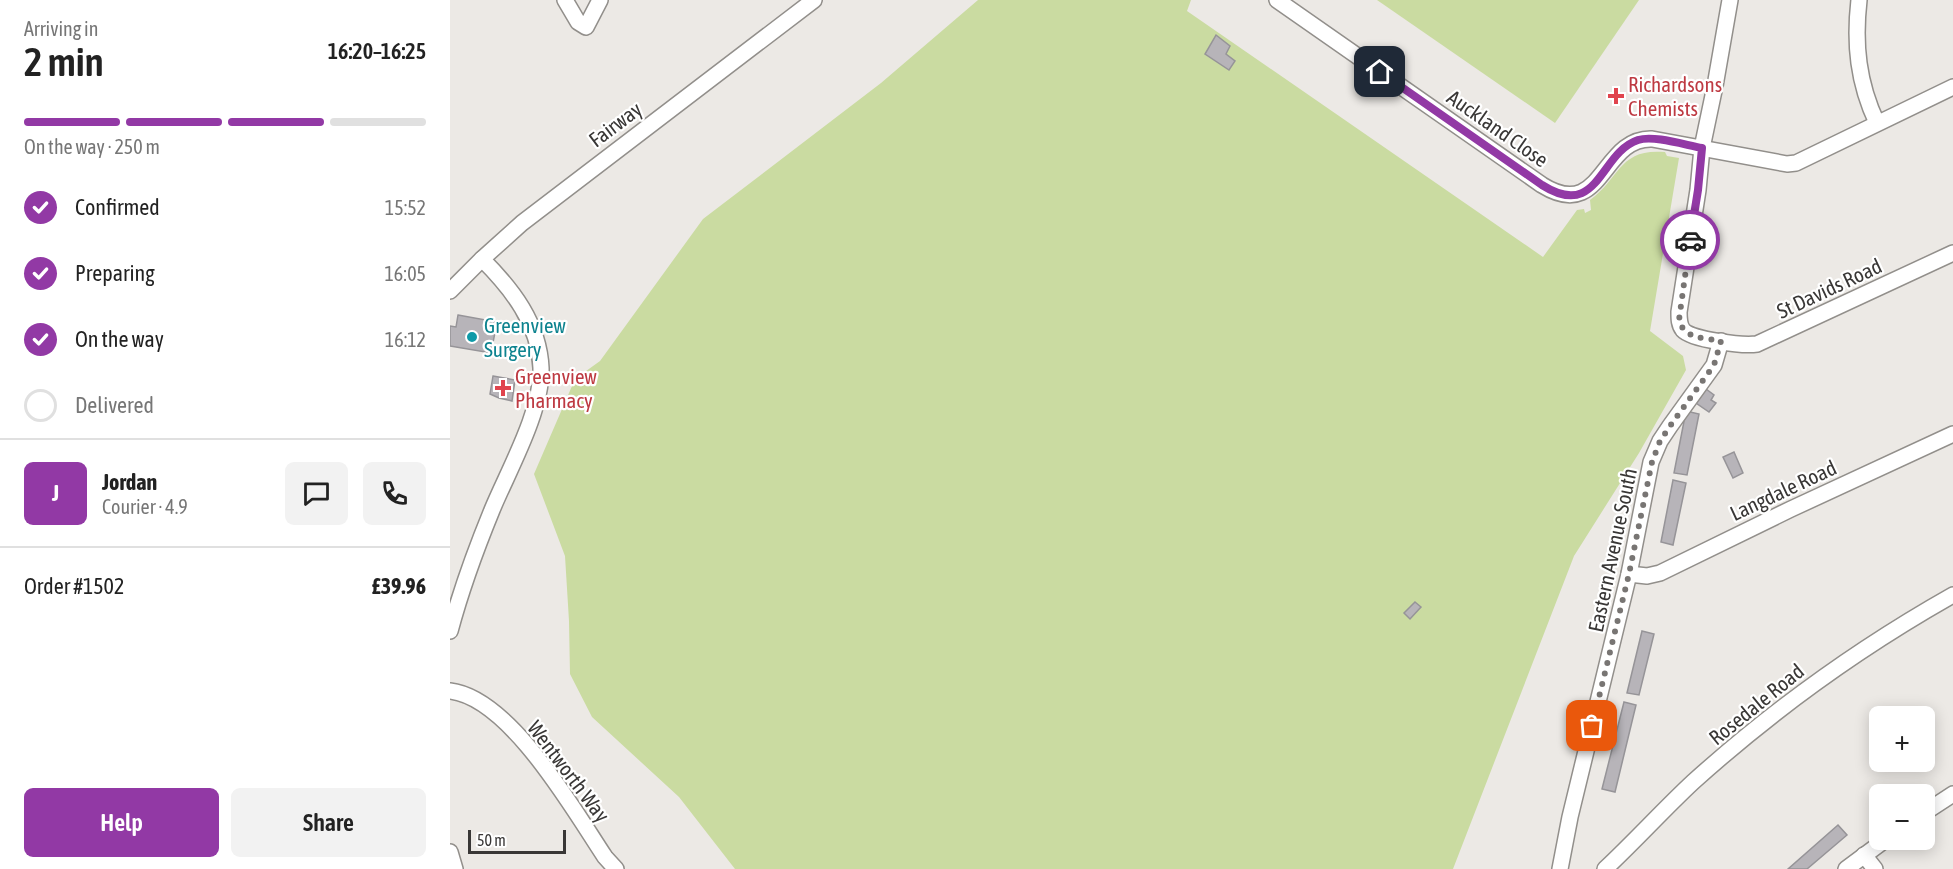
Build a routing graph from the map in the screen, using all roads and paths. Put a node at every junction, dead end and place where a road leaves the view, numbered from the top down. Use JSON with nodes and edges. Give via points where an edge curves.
{"nodes":[{"id":1,"x":565,"y":0,"type":"edge"},
{"id":2,"x":600,"y":0,"type":"edge"},
{"id":3,"x":814,"y":0,"type":"edge"},
{"id":4,"x":1277,"y":0,"type":"edge"},
{"id":5,"x":1730,"y":0,"type":"edge"},
{"id":6,"x":1859,"y":0,"type":"edge"},
{"id":7,"x":1953,"y":87,"type":"edge"},
{"id":8,"x":1877,"y":123,"type":"junction"},
{"id":9,"x":1702,"y":148,"type":"junction"},
{"id":10,"x":1953,"y":253,"type":"edge"},
{"id":11,"x":482,"y":259,"type":"junction"},
{"id":12,"x":450,"y":291,"type":"edge"},
{"id":13,"x":1721,"y":341,"type":"junction"},
{"id":14,"x":1953,"y":434,"type":"edge"},
{"id":15,"x":1629,"y":574,"type":"junction"},
{"id":16,"x":1953,"y":595,"type":"edge"},
{"id":17,"x":450,"y":631,"type":"edge"},
{"id":18,"x":450,"y":691,"type":"edge"},
{"id":19,"x":1953,"y":794,"type":"edge"},
{"id":20,"x":1935,"y":806,"type":"edge"},
{"id":21,"x":1871,"y":850,"type":"edge"},
{"id":22,"x":450,"y":852,"type":"edge"},
{"id":23,"x":1864,"y":855,"type":"junction"},
{"id":24,"x":455,"y":869,"type":"edge"},
{"id":25,"x":616,"y":869,"type":"edge"},
{"id":26,"x":1560,"y":869,"type":"edge"},
{"id":27,"x":1605,"y":869,"type":"edge"},
{"id":28,"x":1846,"y":869,"type":"edge"},
{"id":29,"x":1875,"y":869,"type":"edge"}],
"edges":[{"from":1,"to":2,"type":"street","via":[[578,22],[586,27]]},
{"from":3,"to":11,"type":"street","name":"Fairway","via":[[562,191]]},
{"from":4,"to":9,"type":"street","name":"Auckland Close","via":[[1557,193],[1575,194],[1590,188],[1620,151],[1639,140]]},
{"from":5,"to":9,"type":"street"},
{"from":6,"to":8,"type":"street","via":[[1859,69]]},
{"from":7,"to":8,"type":"street","name":"Auckland Close"},
{"from":8,"to":9,"type":"street","name":"Auckland Close","via":[[1796,163]]},
{"from":9,"to":13,"type":"street","via":[[1679,320],[1689,334]]},
{"from":10,"to":13,"type":"street","name":"St Davids Road","via":[[1757,344]]},
{"from":11,"to":12,"type":"street","name":"Fairway"},
{"from":11,"to":17,"type":"street","via":[[514,293],[526,314],[539,357],[540,382],[526,431],[492,511]]},
{"from":13,"to":15,"type":"street","name":"Eastern Avenue South","via":[[1714,365],[1660,441],[1648,474]]},
{"from":14,"to":15,"type":"street","name":"Langdale Road","via":[[1660,573]]},
{"from":15,"to":26,"type":"street","name":"Eastern Avenue South"},
{"from":16,"to":27,"type":"street","name":"Rosedale Road","via":[[1868,646],[1774,713],[1692,784]]},
{"from":18,"to":25,"type":"street","name":"Wentworth Way","via":[[477,699],[510,727],[536,755]]},
{"from":19,"to":20,"type":"street"},
{"from":21,"to":23,"type":"street"},
{"from":22,"to":24,"type":"street"},
{"from":23,"to":28,"type":"street"},
{"from":23,"to":29,"type":"street"}]}
